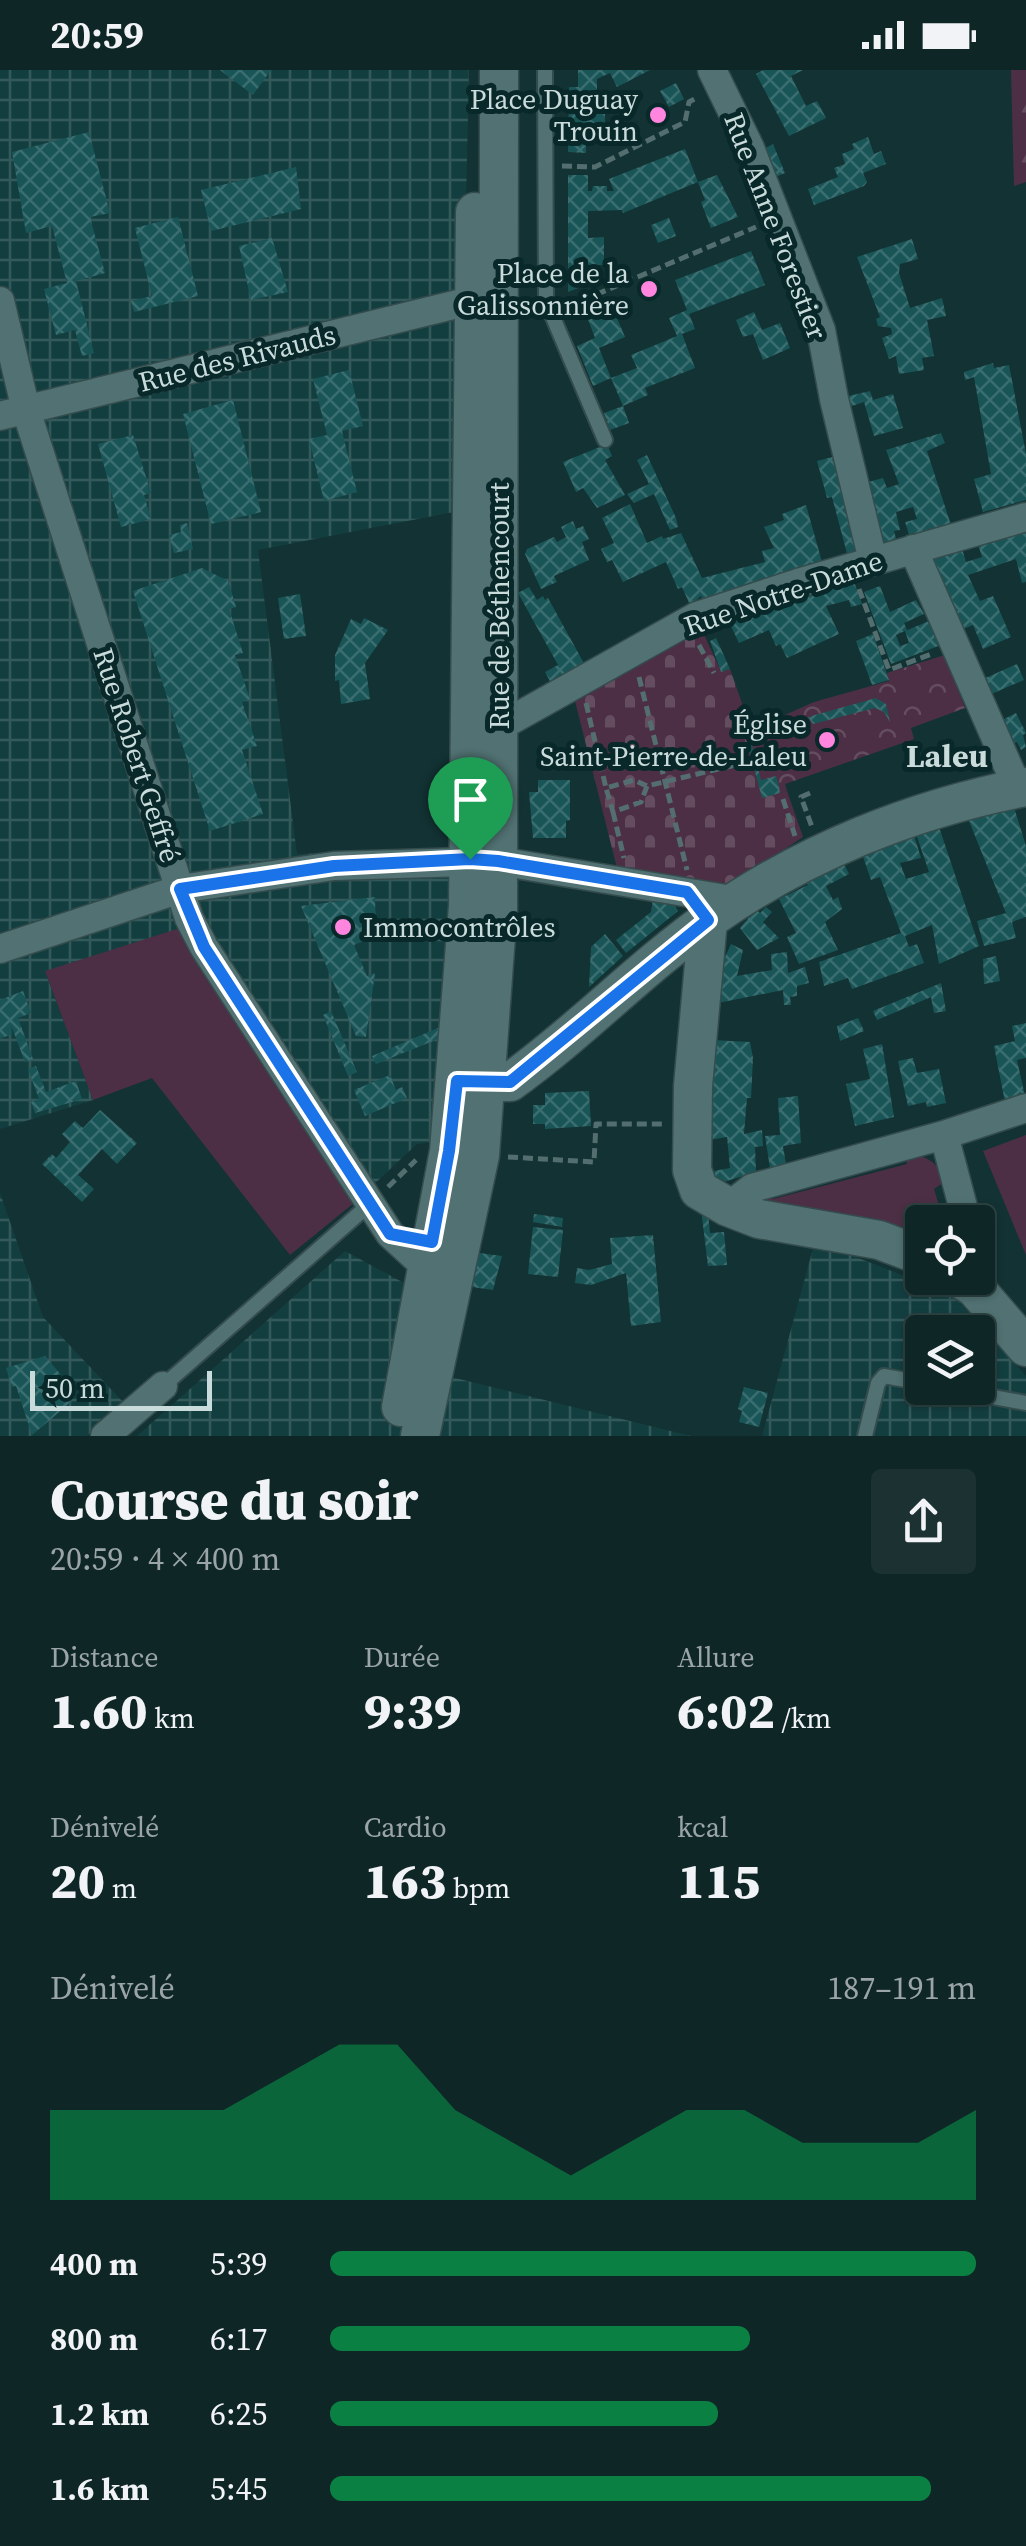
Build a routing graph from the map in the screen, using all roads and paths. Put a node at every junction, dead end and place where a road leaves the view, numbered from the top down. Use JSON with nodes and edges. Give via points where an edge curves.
{"nodes":[{"id":1,"x":478,"y":70,"type":"edge"},
{"id":2,"x":500,"y":70,"type":"edge"},
{"id":3,"x":545,"y":70,"type":"edge"},
{"id":4,"x":712,"y":70,"type":"edge"},
{"id":5,"x":698,"y":97,"type":"dead end"},
{"id":6,"x":544,"y":166,"type":"junction"},
{"id":7,"x":747,"y":231,"type":"dead end"},
{"id":8,"x":474,"y":300,"type":"junction"},
{"id":9,"x":0,"y":301,"type":"edge"},
{"id":10,"x":546,"y":301,"type":"junction"},
{"id":11,"x":13,"y":413,"type":"edge"},
{"id":12,"x":605,"y":440,"type":"dead end"},
{"id":13,"x":1026,"y":518,"type":"edge"},
{"id":14,"x":913,"y":549,"type":"junction"},
{"id":15,"x":862,"y":564,"type":"junction"},
{"id":16,"x":696,"y":638,"type":"dead end"},
{"id":17,"x":956,"y":645,"type":"junction"},
{"id":18,"x":714,"y":673,"type":"dead end"},
{"id":19,"x":625,"y":679,"type":"dead end"},
{"id":20,"x":599,"y":694,"type":"dead end"},
{"id":21,"x":499,"y":727,"type":"junction"},
{"id":22,"x":752,"y":760,"type":"dead end"},
{"id":23,"x":665,"y":782,"type":"junction"},
{"id":24,"x":647,"y":786,"type":"junction"},
{"id":25,"x":606,"y":788,"type":"junction"},
{"id":26,"x":1022,"y":788,"type":"edge"},
{"id":27,"x":810,"y":794,"type":"dead end"},
{"id":28,"x":783,"y":799,"type":"dead end"},
{"id":29,"x":613,"y":812,"type":"junction"},
{"id":30,"x":810,"y":821,"type":"dead end"},
{"id":31,"x":795,"y":838,"type":"dead end"},
{"id":32,"x":484,"y":860,"type":"junction"},
{"id":33,"x":627,"y":870,"type":"dead end"},
{"id":34,"x":180,"y":889,"type":"junction"},
{"id":35,"x":702,"y":897,"type":"junction"},
{"id":36,"x":0,"y":949,"type":"edge"},
{"id":37,"x":472,"y":1082,"type":"junction"},
{"id":38,"x":1026,"y":1108,"type":"edge"},
{"id":39,"x":672,"y":1124,"type":"dead end"},
{"id":40,"x":944,"y":1135,"type":"junction"},
{"id":41,"x":465,"y":1153,"type":"junction"},
{"id":42,"x":371,"y":1203,"type":"junction"},
{"id":43,"x":962,"y":1205,"type":"edge"},
{"id":44,"x":728,"y":1207,"type":"junction"},
{"id":45,"x":905,"y":1250,"type":"edge"},
{"id":46,"x":429,"y":1255,"type":"junction"},
{"id":47,"x":984,"y":1295,"type":"edge"},
{"id":48,"x":1026,"y":1347,"type":"edge"},
{"id":49,"x":905,"y":1380,"type":"edge"},
{"id":50,"x":163,"y":1386,"type":"joint"},
{"id":51,"x":995,"y":1398,"type":"edge"},
{"id":52,"x":1026,"y":1404,"type":"edge"},
{"id":53,"x":105,"y":1436,"type":"edge"},
{"id":54,"x":396,"y":1436,"type":"edge"},
{"id":55,"x":409,"y":1436,"type":"edge"},
{"id":56,"x":420,"y":1436,"type":"edge"},
{"id":57,"x":865,"y":1436,"type":"edge"}],
"edges":[{"from":1,"to":8,"type":"main road","name":"Rue de Béthencourt"},
{"from":2,"to":21,"type":"main road","name":"Rue de Béthencourt"},
{"from":3,"to":6,"type":"lane"},
{"from":4,"to":15,"type":"street","name":"Rue Anne Forestier","via":[[821,330]]},
{"from":5,"to":6,"type":"path","via":[[689,102],[686,122],[595,167]]},
{"from":6,"to":10,"type":"lane"},
{"from":7,"to":10,"type":"path","via":[[576,303]]},
{"from":8,"to":11,"type":"street","name":"Rue des Rivauds"},
{"from":8,"to":32,"type":"main road","name":"Rue de Béthencourt"},
{"from":9,"to":11,"type":"street","name":"Rue Robert Geffré"},
{"from":10,"to":12,"type":"lane"},
{"from":11,"to":34,"type":"street","name":"Rue Robert Geffré"},
{"from":13,"to":14,"type":"street","name":"Rue Notre-Dame"},
{"from":14,"to":15,"type":"street","name":"Rue Notre-Dame"},
{"from":14,"to":17,"type":"street"},
{"from":15,"to":17,"type":"path","via":[[889,670]]},
{"from":15,"to":21,"type":"street","name":"Rue Notre-Dame","via":[[698,616]]},
{"from":16,"to":18,"type":"path"},
{"from":17,"to":26,"type":"street"},
{"from":19,"to":23,"type":"path","via":[[638,672]]},
{"from":20,"to":25,"type":"path","via":[[586,701]]},
{"from":21,"to":32,"type":"main road","name":"Rue de Béthencourt"},
{"from":22,"to":23,"type":"path"},
{"from":23,"to":24,"type":"path"},
{"from":23,"to":35,"type":"path","via":[[688,875]]},
{"from":24,"to":25,"type":"path","via":[[634,780]]},
{"from":24,"to":29,"type":"path","via":[[641,802]]},
{"from":25,"to":29,"type":"path"},
{"from":26,"to":35,"type":"main road","via":[[958,803]]},
{"from":27,"to":30,"type":"path","via":[[801,797]]},
{"from":28,"to":31,"type":"path"},
{"from":29,"to":33,"type":"path"},
{"from":32,"to":34,"type":"street","via":[[334,866]]},
{"from":32,"to":35,"type":"street"},
{"from":32,"to":37,"type":"main road","name":"Rue de Béthencourt"},
{"from":34,"to":36,"type":"street"},
{"from":34,"to":42,"type":"street","name":"Rue Robert Geffré","via":[[204,947]]},
{"from":35,"to":37,"type":"main road","via":[[535,1064],[510,1082]]},
{"from":35,"to":44,"type":"main road","via":[[692,1170],[699,1190]]},
{"from":37,"to":41,"type":"main road","name":"Rue de Béthencourt"},
{"from":38,"to":40,"type":"street"},
{"from":39,"to":41,"type":"path","via":[[596,1124],[594,1162]]},
{"from":40,"to":43,"type":"street"},
{"from":40,"to":44,"type":"street","via":[[752,1188]]},
{"from":41,"to":42,"type":"path","via":[[426,1150]]},
{"from":41,"to":46,"type":"main road","name":"Rue de Béthencourt"},
{"from":41,"to":56,"type":"main road","name":"Rue de Béthencourt"},
{"from":42,"to":46,"type":"street","name":"Rue Robert Geffré","via":[[390,1234]]},
{"from":42,"to":50,"type":"lane"},
{"from":44,"to":45,"type":"main road"},
{"from":46,"to":54,"type":"main road","name":"Rue de Béthencourt"},
{"from":46,"to":55,"type":"main road","via":[[444,1258]]},
{"from":47,"to":48,"type":"main road"},
{"from":49,"to":57,"type":"lane","via":[[884,1376],[878,1383]]},
{"from":50,"to":53,"type":"street"},
{"from":51,"to":52,"type":"lane"}]}
